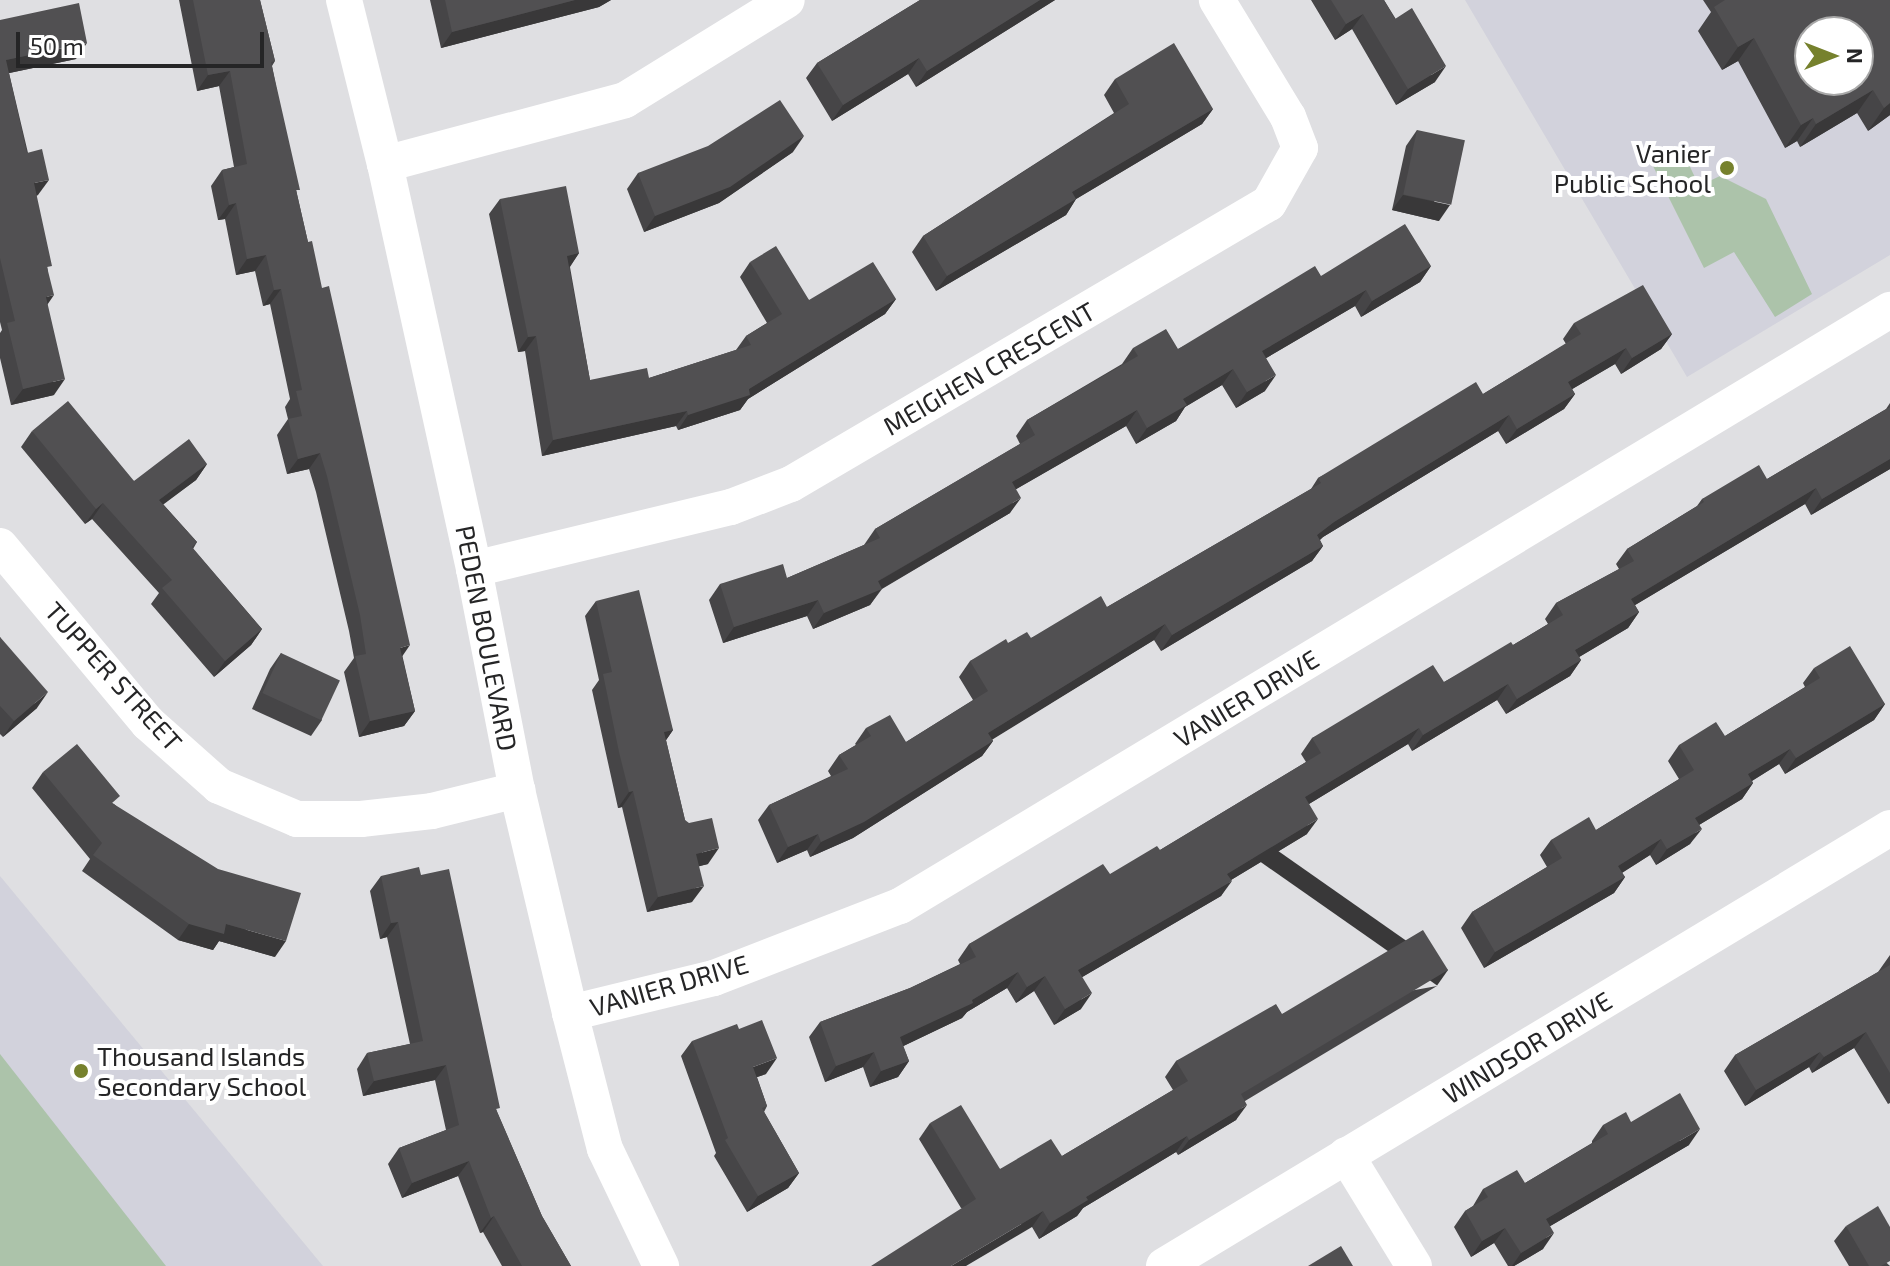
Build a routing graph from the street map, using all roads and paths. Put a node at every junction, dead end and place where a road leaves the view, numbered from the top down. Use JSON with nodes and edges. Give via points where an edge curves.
{"nodes":[{"id":1,"x":344,"y":0,"type":"edge"},
{"id":2,"x":787,"y":0,"type":"edge"},
{"id":3,"x":1217,"y":0,"type":"edge"},
{"id":4,"x":385,"y":164,"type":"junction"},
{"id":5,"x":1890,"y":310,"type":"edge"},
{"id":6,"x":0,"y":546,"type":"edge"},
{"id":7,"x":474,"y":569,"type":"junction"},
{"id":8,"x":517,"y":790,"type":"junction"},
{"id":9,"x":1890,"y":828,"type":"edge"},
{"id":10,"x":570,"y":1013,"type":"junction"},
{"id":11,"x":1346,"y":1155,"type":"junction"},
{"id":12,"x":661,"y":1266,"type":"edge"},
{"id":13,"x":1164,"y":1266,"type":"edge"},
{"id":14,"x":1414,"y":1266,"type":"edge"}],
"edges":[{"from":1,"to":4,"type":"street","name":"PEDEN BOULEVARD"},
{"from":2,"to":4,"type":"street","via":[[625,100]]},
{"from":3,"to":7,"type":"street","name":"MEIGHEN CRESCENT","via":[[1288,117],[1300,148],[1269,203],[791,484],[731,507]]},
{"from":4,"to":7,"type":"street","name":"PEDEN BOULEVARD"},
{"from":5,"to":10,"type":"street","name":"VANIER DRIVE","via":[[900,906],[714,978]]},
{"from":6,"to":8,"type":"street","name":"TUPPER STREET","via":[[148,723],[219,786],[297,819],[432,811]]},
{"from":7,"to":8,"type":"street","name":"PEDEN BOULEVARD"},
{"from":8,"to":10,"type":"street","name":"PEDEN BOULEVARD"},
{"from":9,"to":11,"type":"street","name":"WINDSOR DRIVE"},
{"from":10,"to":12,"type":"street","name":"PEDEN BOULEVARD","via":[[605,1149]]},
{"from":11,"to":13,"type":"street","name":"WINDSOR DRIVE"},
{"from":11,"to":14,"type":"street"}]}
